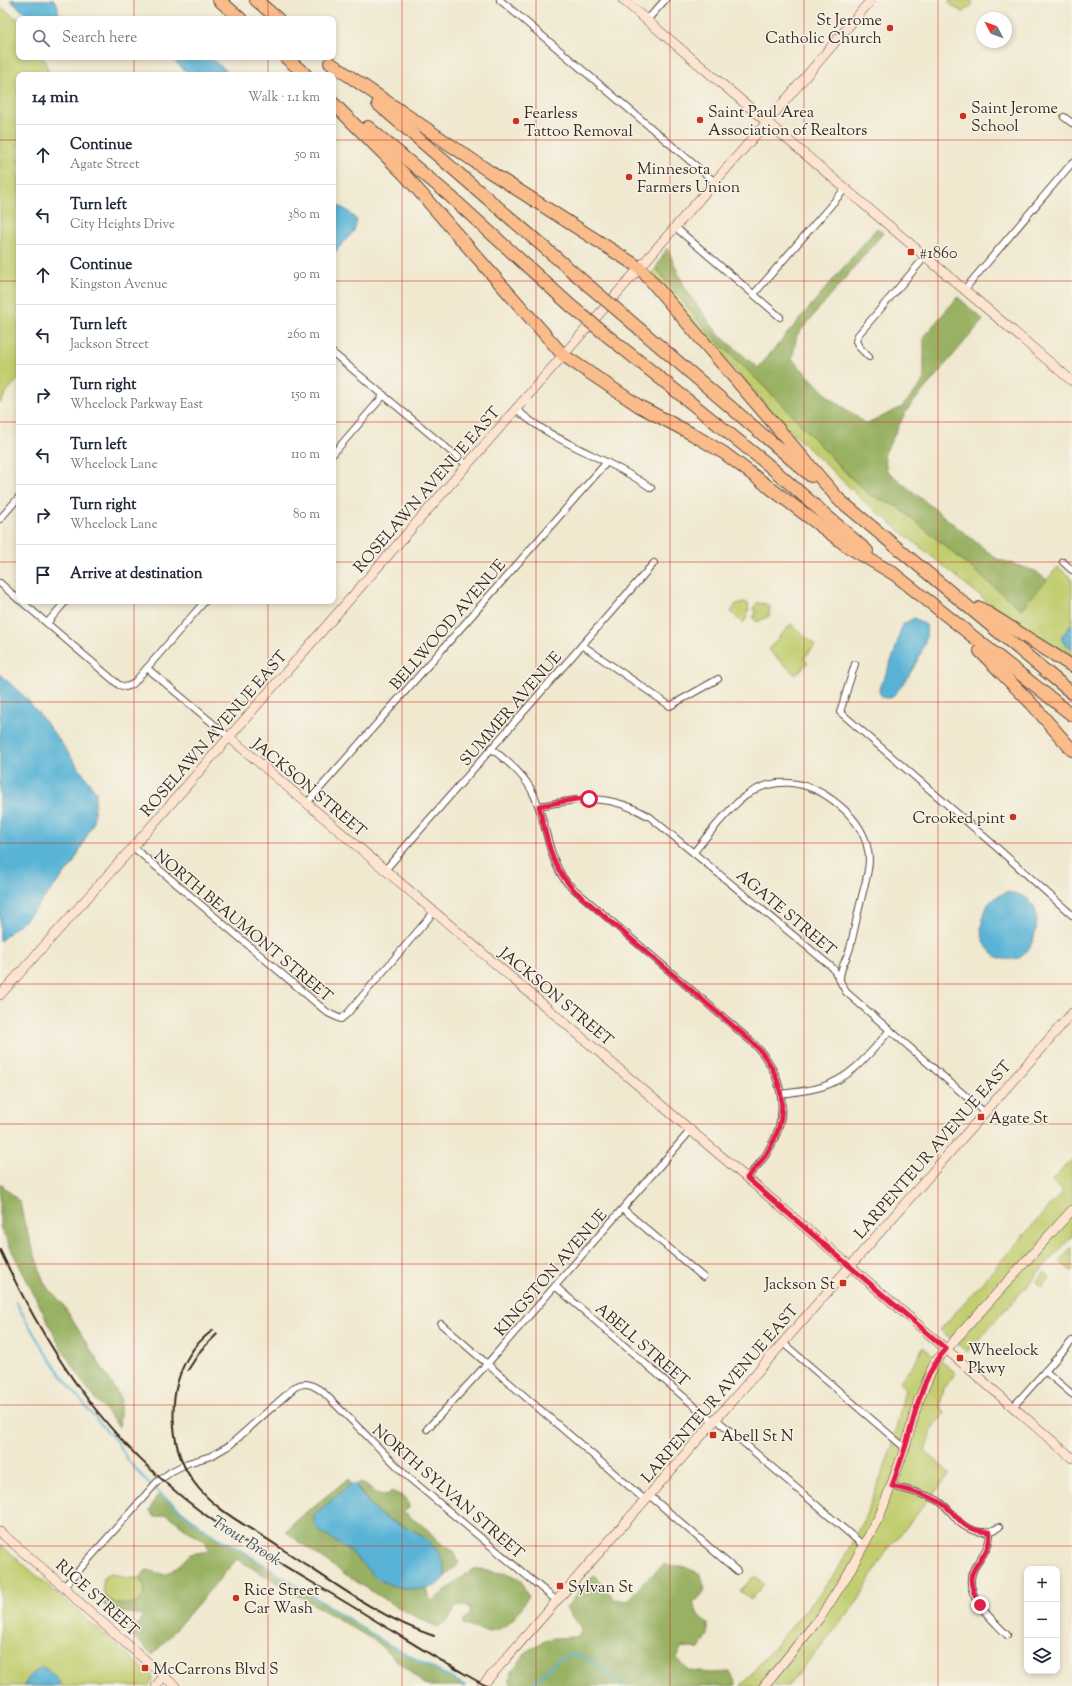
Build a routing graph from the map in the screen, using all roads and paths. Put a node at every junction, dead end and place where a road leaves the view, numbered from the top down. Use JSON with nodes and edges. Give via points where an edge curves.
{"nodes":[{"id":1,"x":219,"y":0,"type":"edge"},
{"id":2,"x":256,"y":0,"type":"edge"},
{"id":3,"x":500,"y":0,"type":"edge"},
{"id":4,"x":623,"y":0,"type":"edge"},
{"id":5,"x":665,"y":0,"type":"edge"},
{"id":6,"x":871,"y":0,"type":"edge"},
{"id":7,"x":238,"y":16,"type":"edge"},
{"id":8,"x":275,"y":16,"type":"edge"},
{"id":9,"x":647,"y":20,"type":"junction"},
{"id":10,"x":288,"y":60,"type":"edge"},
{"id":11,"x":327,"y":60,"type":"edge"},
{"id":12,"x":302,"y":72,"type":"edge"},
{"id":13,"x":336,"y":101,"type":"edge"},
{"id":14,"x":336,"y":106,"type":"edge"},
{"id":15,"x":1064,"y":117,"type":"dead end"},
{"id":16,"x":767,"y":122,"type":"junction"},
{"id":17,"x":1072,"y":123,"type":"edge"},
{"id":18,"x":1072,"y":163,"type":"edge"},
{"id":19,"x":715,"y":182,"type":"junction"},
{"id":20,"x":845,"y":189,"type":"junction"},
{"id":21,"x":675,"y":227,"type":"junction"},
{"id":22,"x":926,"y":257,"type":"junction"},
{"id":23,"x":640,"y":268,"type":"junction"},
{"id":24,"x":964,"y":290,"type":"junction"},
{"id":25,"x":754,"y":294,"type":"junction"},
{"id":26,"x":780,"y":317,"type":"dead end"},
{"id":27,"x":336,"y":355,"type":"edge"},
{"id":28,"x":563,"y":355,"type":"junction"},
{"id":29,"x":869,"y":357,"type":"dead end"},
{"id":30,"x":1072,"y":381,"type":"edge"},
{"id":31,"x":384,"y":395,"type":"junction"},
{"id":32,"x":516,"y":409,"type":"junction"},
{"id":33,"x":336,"y":451,"type":"edge"},
{"id":34,"x":607,"y":462,"type":"junction"},
{"id":35,"x":467,"y":465,"type":"junction"},
{"id":36,"x":651,"y":488,"type":"dead end"},
{"id":37,"x":16,"y":500,"type":"edge"},
{"id":38,"x":841,"y":502,"type":"junction"},
{"id":39,"x":0,"y":519,"type":"edge"},
{"id":40,"x":654,"y":562,"type":"dead end"},
{"id":41,"x":1063,"y":562,"type":"dead end"},
{"id":42,"x":1072,"y":570,"type":"edge"},
{"id":43,"x":894,"y":574,"type":"junction"},
{"id":44,"x":0,"y":583,"type":"edge"},
{"id":45,"x":939,"y":583,"type":"junction"},
{"id":46,"x":16,"y":597,"type":"edge"},
{"id":47,"x":25,"y":604,"type":"edge"},
{"id":48,"x":63,"y":604,"type":"edge"},
{"id":49,"x":202,"y":604,"type":"edge"},
{"id":50,"x":946,"y":616,"type":"junction"},
{"id":51,"x":47,"y":623,"type":"junction"},
{"id":52,"x":582,"y":645,"type":"junction"},
{"id":53,"x":855,"y":664,"type":"dead end"},
{"id":54,"x":1072,"y":666,"type":"edge"},
{"id":55,"x":147,"y":668,"type":"junction"},
{"id":56,"x":718,"y":679,"type":"dead end"},
{"id":57,"x":1072,"y":693,"type":"edge"},
{"id":58,"x":1072,"y":715,"type":"edge"},
{"id":59,"x":229,"y":737,"type":"junction"},
{"id":60,"x":491,"y":748,"type":"junction"},
{"id":61,"x":1072,"y":750,"type":"edge"},
{"id":62,"x":307,"y":803,"type":"junction"},
{"id":63,"x":539,"y":806,"type":"junction"},
{"id":64,"x":133,"y":847,"type":"junction"},
{"id":65,"x":694,"y":852,"type":"junction"},
{"id":66,"x":385,"y":870,"type":"junction"},
{"id":67,"x":434,"y":912,"type":"junction"},
{"id":68,"x":1072,"y":915,"type":"edge"},
{"id":69,"x":840,"y":981,"type":"junction"},
{"id":70,"x":0,"y":995,"type":"edge"},
{"id":71,"x":1072,"y":1013,"type":"edge"},
{"id":72,"x":890,"y":1030,"type":"junction"},
{"id":73,"x":781,"y":1094,"type":"junction"},
{"id":74,"x":984,"y":1112,"type":"junction"},
{"id":75,"x":691,"y":1130,"type":"junction"},
{"id":76,"x":747,"y":1178,"type":"junction"},
{"id":77,"x":623,"y":1209,"type":"junction"},
{"id":78,"x":1072,"y":1210,"type":"edge"},
{"id":79,"x":850,"y":1265,"type":"junction"},
{"id":80,"x":703,"y":1277,"type":"dead end"},
{"id":81,"x":555,"y":1286,"type":"junction"},
{"id":82,"x":441,"y":1324,"type":"dead end"},
{"id":83,"x":1072,"y":1340,"type":"edge"},
{"id":84,"x":783,"y":1342,"type":"junction"},
{"id":85,"x":946,"y":1349,"type":"junction"},
{"id":86,"x":488,"y":1363,"type":"junction"},
{"id":87,"x":1045,"y":1371,"type":"junction"},
{"id":88,"x":1072,"y":1394,"type":"edge"},
{"id":89,"x":1013,"y":1407,"type":"junction"},
{"id":90,"x":714,"y":1420,"type":"junction"},
{"id":91,"x":428,"y":1429,"type":"dead end"},
{"id":92,"x":905,"y":1448,"type":"junction"},
{"id":93,"x":1072,"y":1458,"type":"edge"},
{"id":94,"x":892,"y":1486,"type":"junction"},
{"id":95,"x":647,"y":1498,"type":"junction"},
{"id":96,"x":1000,"y":1527,"type":"dead end"},
{"id":97,"x":0,"y":1532,"type":"edge"},
{"id":98,"x":990,"y":1532,"type":"junction"},
{"id":99,"x":864,"y":1546,"type":"junction"},
{"id":100,"x":737,"y":1571,"type":"dead end"},
{"id":101,"x":64,"y":1587,"type":"junction"},
{"id":102,"x":556,"y":1601,"type":"junction"},
{"id":103,"x":1007,"y":1635,"type":"dead end"},
{"id":104,"x":164,"y":1676,"type":"junction"},
{"id":105,"x":767,"y":1682,"type":"edge"},
{"id":106,"x":483,"y":1685,"type":"edge"},
{"id":107,"x":156,"y":1686,"type":"edge"},
{"id":108,"x":175,"y":1686,"type":"edge"}],
"edges":[{"from":1,"to":7,"type":"highway"},
{"from":2,"to":8,"type":"highway"},
{"from":3,"to":19,"type":"street"},
{"from":4,"to":9,"type":"street"},
{"from":5,"to":9,"type":"street"},
{"from":6,"to":16,"type":"street","name":"ROSELAWN AVENUE EAST"},
{"from":9,"to":16,"type":"street"},
{"from":10,"to":12,"type":"highway"},
{"from":11,"to":23,"type":"highway","via":[[477,163]]},
{"from":11,"to":38,"type":"highway","bridge":true},
{"from":13,"to":43,"type":"highway","bridge":true,"via":[[450,196],[571,306],[766,463]]},
{"from":14,"to":28,"type":"highway","via":[[404,174]]},
{"from":15,"to":17,"type":"street"},
{"from":16,"to":19,"type":"street","name":"ROSELAWN AVENUE EAST"},
{"from":16,"to":20,"type":"street"},
{"from":18,"to":24,"type":"street"},
{"from":19,"to":21,"type":"street","name":"ROSELAWN AVENUE EAST"},
{"from":20,"to":22,"type":"street"},
{"from":20,"to":25,"type":"street"},
{"from":21,"to":23,"type":"street","name":"ROSELAWN AVENUE EAST"},
{"from":21,"to":25,"type":"street"},
{"from":22,"to":24,"type":"street"},
{"from":22,"to":29,"type":"street","via":[[858,335],[856,341]]},
{"from":23,"to":28,"type":"street","name":"ROSELAWN AVENUE EAST"},
{"from":23,"to":38,"type":"highway"},
{"from":24,"to":30,"type":"street"},
{"from":25,"to":26,"type":"street"},
{"from":27,"to":31,"type":"street"},
{"from":28,"to":32,"type":"street","name":"ROSELAWN AVENUE EAST"},
{"from":28,"to":43,"type":"highway","via":[[639,406],[724,453],[847,546]]},
{"from":31,"to":33,"type":"street"},
{"from":31,"to":35,"type":"street"},
{"from":32,"to":34,"type":"street","via":[[540,428]]},
{"from":32,"to":35,"type":"street","name":"ROSELAWN AVENUE EAST"},
{"from":34,"to":36,"type":"street"},
{"from":34,"to":62,"type":"street","name":"BELLWOOD AVENUE"},
{"from":35,"to":59,"type":"street","name":"ROSELAWN AVENUE EAST"},
{"from":37,"to":39,"type":"street"},
{"from":38,"to":45,"type":"highway"},
{"from":40,"to":52,"type":"street","name":"SUMMER AVENUE"},
{"from":41,"to":42,"type":"street"},
{"from":43,"to":50,"type":"highway"},
{"from":44,"to":46,"type":"street"},
{"from":45,"to":54,"type":"highway"},
{"from":45,"to":57,"type":"highway"},
{"from":47,"to":51,"type":"street"},
{"from":48,"to":51,"type":"street"},
{"from":49,"to":55,"type":"street"},
{"from":50,"to":58,"type":"highway"},
{"from":50,"to":61,"type":"highway","via":[[1032,704]]},
{"from":51,"to":55,"type":"street","via":[[121,686],[131,686]]},
{"from":52,"to":56,"type":"street","via":[[670,706]]},
{"from":52,"to":60,"type":"street","name":"SUMMER AVENUE"},
{"from":53,"to":68,"type":"street","via":[[840,712]]},
{"from":55,"to":59,"type":"street","name":"JACKSON STREET"},
{"from":59,"to":62,"type":"street","name":"JACKSON STREET"},
{"from":59,"to":64,"type":"street","name":"ROSELAWN AVENUE EAST"},
{"from":60,"to":63,"type":"street","via":[[521,774]]},
{"from":60,"to":66,"type":"street","name":"SUMMER AVENUE"},
{"from":62,"to":66,"type":"street","name":"JACKSON STREET"},
{"from":63,"to":65,"type":"street","name":"AGATE STREET","via":[[577,799],[602,799],[626,805],[650,817]]},
{"from":63,"to":73,"type":"street","via":[[554,862],[567,883],[752,1042],[769,1061],[777,1077]]},
{"from":64,"to":67,"type":"street","name":"NORTH BEAUMONT STREET","via":[[328,1013],[341,1019]]},
{"from":64,"to":70,"type":"street","name":"ROSELAWN AVENUE EAST"},
{"from":65,"to":69,"type":"street","name":"AGATE STREET","via":[[833,968]]},
{"from":65,"to":69,"type":"street","via":[[738,802],[765,786],[785,783],[804,785],[825,794],[845,810],[859,826],[869,859],[850,949],[841,968]]},
{"from":66,"to":67,"type":"street","name":"JACKSON STREET"},
{"from":67,"to":75,"type":"street","name":"JACKSON STREET"},
{"from":69,"to":72,"type":"street","name":"AGATE STREET","via":[[846,992]]},
{"from":71,"to":74,"type":"street","name":"LARPENTEUR AVENUE EAST"},
{"from":72,"to":73,"type":"street","via":[[861,1063],[843,1078],[820,1088]]},
{"from":72,"to":74,"type":"street","name":"AGATE STREET"},
{"from":73,"to":76,"type":"street","via":[[781,1119],[774,1142]]},
{"from":74,"to":79,"type":"street","name":"LARPENTEUR AVENUE EAST"},
{"from":75,"to":76,"type":"street","name":"JACKSON STREET"},
{"from":75,"to":77,"type":"street","name":"KINGSTON AVENUE"},
{"from":76,"to":79,"type":"street","name":"JACKSON STREET"},
{"from":77,"to":80,"type":"street"},
{"from":77,"to":81,"type":"street","name":"KINGSTON AVENUE"},
{"from":78,"to":85,"type":"street"},
{"from":79,"to":84,"type":"street","name":"LARPENTEUR AVENUE EAST"},
{"from":79,"to":85,"type":"street","name":"JACKSON STREET"},
{"from":81,"to":86,"type":"street","name":"KINGSTON AVENUE"},
{"from":81,"to":90,"type":"street","name":"ABELL STREET"},
{"from":82,"to":86,"type":"street"},
{"from":83,"to":87,"type":"street"},
{"from":84,"to":90,"type":"street","name":"LARPENTEUR AVENUE EAST"},
{"from":84,"to":92,"type":"street"},
{"from":85,"to":89,"type":"street","name":"JACKSON STREET"},
{"from":85,"to":92,"type":"street","via":[[935,1362],[927,1378]]},
{"from":86,"to":91,"type":"street","name":"KINGSTON AVENUE"},
{"from":86,"to":95,"type":"street"},
{"from":87,"to":88,"type":"street"},
{"from":87,"to":89,"type":"street"},
{"from":89,"to":93,"type":"street","name":"JACKSON STREET"},
{"from":90,"to":95,"type":"street","name":"LARPENTEUR AVENUE EAST"},
{"from":90,"to":99,"type":"street","name":"ABELL STREET"},
{"from":92,"to":94,"type":"street"},
{"from":94,"to":98,"type":"street","via":[[938,1500],[967,1527],[980,1532]]},
{"from":94,"to":99,"type":"street"},
{"from":95,"to":100,"type":"street"},
{"from":95,"to":102,"type":"street","name":"LARPENTEUR AVENUE EAST"},
{"from":96,"to":98,"type":"street"},
{"from":97,"to":101,"type":"street","name":"RICE STREET"},
{"from":98,"to":103,"type":"street","via":[[988,1547],[972,1573],[970,1585],[980,1605]]},
{"from":99,"to":105,"type":"street","via":[[822,1615]]},
{"from":101,"to":102,"type":"street","name":"NORTH SYLVAN STREET","via":[[157,1482],[172,1471],[211,1456],[230,1445],[302,1383],[323,1392],[408,1477]]},
{"from":101,"to":104,"type":"street","name":"RICE STREET"},
{"from":102,"to":106,"type":"street","name":"LARPENTEUR AVENUE EAST"},
{"from":104,"to":107,"type":"street"},
{"from":104,"to":108,"type":"street","name":"RICE STREET"}]}
